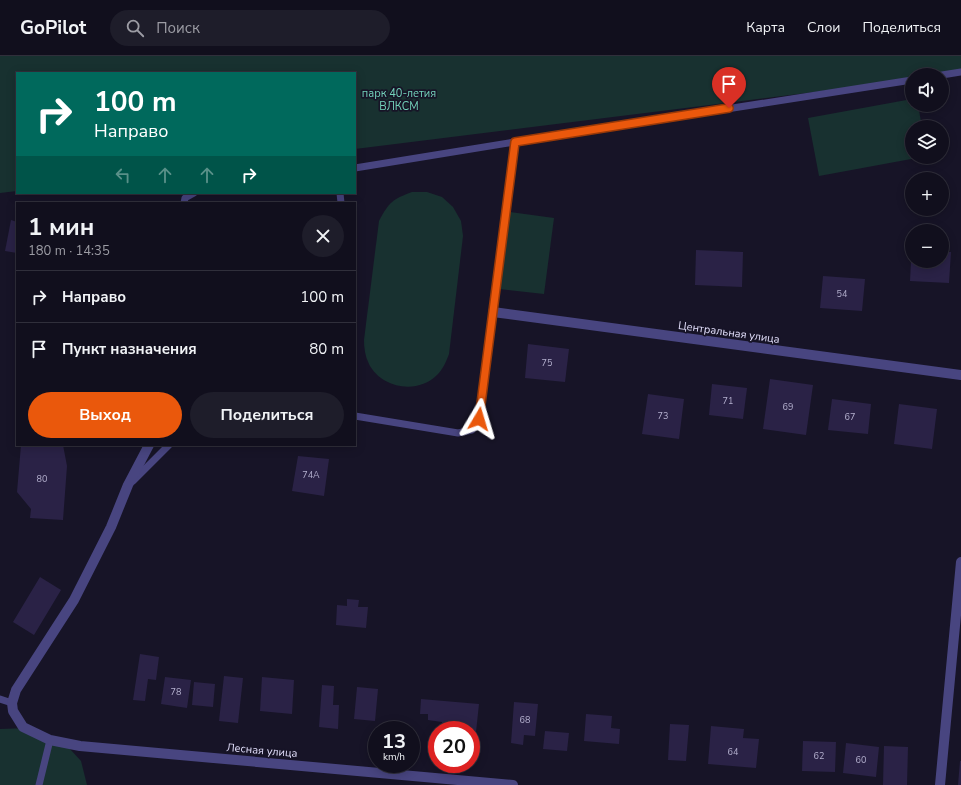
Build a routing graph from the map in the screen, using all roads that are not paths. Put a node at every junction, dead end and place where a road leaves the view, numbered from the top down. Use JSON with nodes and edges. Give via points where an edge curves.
{"nodes":[{"id":1,"x":961,"y":72,"type":"edge"},
{"id":2,"x":949,"y":74,"type":"edge"},
{"id":3,"x":905,"y":81,"type":"edge"},
{"id":4,"x":515,"y":142,"type":"junction"},
{"id":5,"x":356,"y":168,"type":"edge"},
{"id":6,"x":192,"y":194,"type":"edge"},
{"id":7,"x":184,"y":202,"type":"edge"},
{"id":8,"x":493,"y":312,"type":"junction"},
{"id":9,"x":961,"y":375,"type":"edge"},
{"id":10,"x":356,"y":416,"type":"edge"},
{"id":11,"x":148,"y":446,"type":"edge"},
{"id":12,"x":168,"y":446,"type":"edge"},
{"id":13,"x":128,"y":485,"type":"junction"},
{"id":14,"x":961,"y":562,"type":"edge"},
{"id":15,"x":0,"y":699,"type":"edge"},
{"id":16,"x":12,"y":703,"type":"junction"},
{"id":17,"x":50,"y":740,"type":"junction"},
{"id":18,"x":39,"y":785,"type":"edge"},
{"id":19,"x":513,"y":785,"type":"edge"},
{"id":20,"x":940,"y":785,"type":"edge"}],
"edges":[{"from":1,"to":2,"type":"lane"},
{"from":3,"to":4,"type":"lane"},
{"from":4,"to":5,"type":"lane"},
{"from":4,"to":8,"type":"lane"},
{"from":6,"to":7,"type":"lane","via":[[185,198]]},
{"from":8,"to":9,"type":"street","name":"Центральная улица"},
{"from":8,"to":10,"type":"lane","via":[[479,419],[472,430],[458,433]]},
{"from":11,"to":13,"type":"street"},
{"from":12,"to":13,"type":"lane"},
{"from":13,"to":16,"type":"street","via":[[111,527],[74,600],[16,690]]},
{"from":14,"to":20,"type":"street"},
{"from":15,"to":16,"type":"lane"},
{"from":16,"to":17,"type":"street","name":"Лесная улица","via":[[13,711],[23,728]]},
{"from":17,"to":18,"type":"lane"},
{"from":17,"to":19,"type":"street","name":"Лесная улица","via":[[80,746]]}]}
